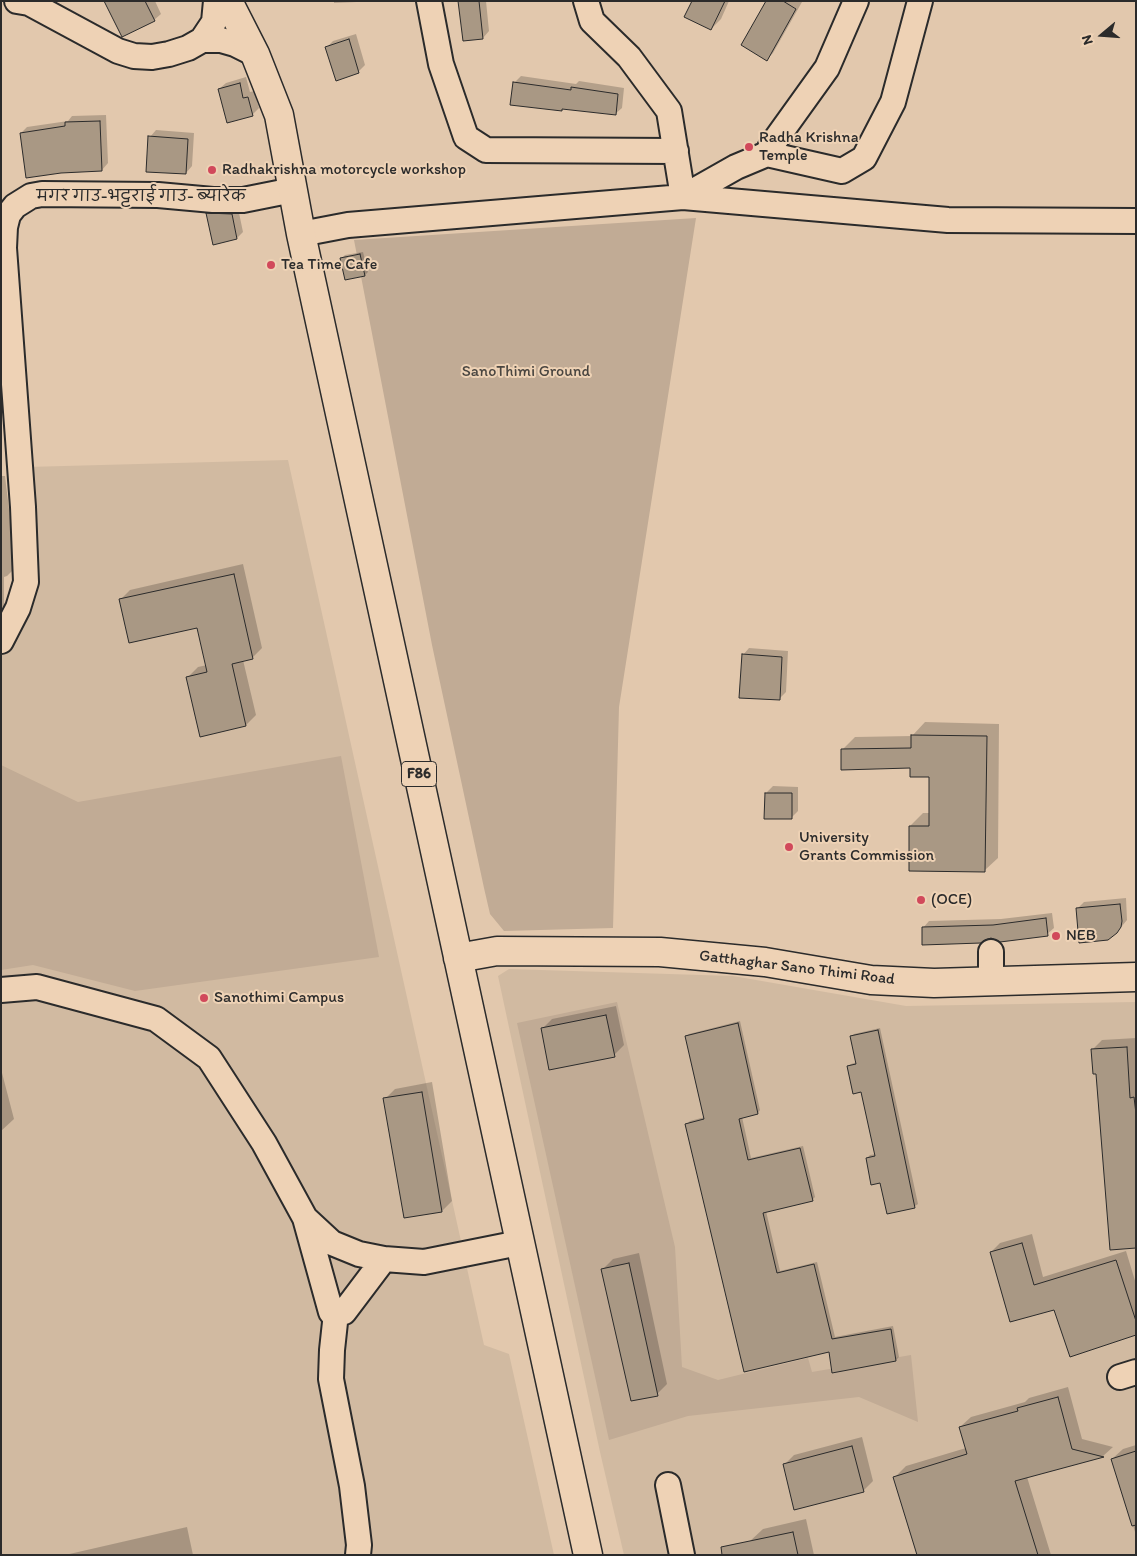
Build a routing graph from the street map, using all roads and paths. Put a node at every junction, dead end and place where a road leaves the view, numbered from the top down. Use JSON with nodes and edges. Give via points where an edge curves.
{"nodes":[{"id":1,"x":17,"y":1,"type":"edge"},
{"id":2,"x":216,"y":1,"type":"edge"},
{"id":3,"x":228,"y":1,"type":"edge"},
{"id":4,"x":429,"y":1,"type":"edge"},
{"id":5,"x":586,"y":1,"type":"edge"},
{"id":6,"x":856,"y":1,"type":"edge"},
{"id":7,"x":920,"y":1,"type":"edge"},
{"id":8,"x":1,"y":3,"type":"edge"},
{"id":9,"x":202,"y":40,"type":"junction"},
{"id":10,"x":255,"y":54,"type":"junction"},
{"id":11,"x":676,"y":151,"type":"junction"},
{"id":12,"x":767,"y":154,"type":"junction"},
{"id":13,"x":293,"y":190,"type":"junction"},
{"id":14,"x":683,"y":197,"type":"junction"},
{"id":15,"x":1136,"y":221,"type":"edge"},
{"id":16,"x":301,"y":234,"type":"junction"},
{"id":17,"x":1,"y":641,"type":"edge"},
{"id":18,"x":991,"y":952,"type":"dead end"},
{"id":19,"x":458,"y":958,"type":"junction"},
{"id":20,"x":1136,"y":978,"type":"edge"},
{"id":21,"x":991,"y":981,"type":"junction"},
{"id":22,"x":1,"y":990,"type":"edge"},
{"id":23,"x":305,"y":1218,"type":"junction"},
{"id":24,"x":519,"y":1243,"type":"junction"},
{"id":25,"x":384,"y":1259,"type":"junction"},
{"id":26,"x":336,"y":1314,"type":"junction"},
{"id":27,"x":668,"y":1485,"type":"dead end"},
{"id":28,"x":358,"y":1555,"type":"edge"},
{"id":29,"x":588,"y":1555,"type":"edge"},
{"id":30,"x":682,"y":1555,"type":"edge"}],
"edges":[{"from":1,"to":8,"type":"street"},
{"from":1,"to":9,"type":"street","via":[[29,3],[118,52],[134,56],[152,58],[169,54]]},
{"from":2,"to":9,"type":"street","via":[[214,22]]},
{"from":3,"to":10,"type":"main road","number":"F86"},
{"from":4,"to":11,"type":"street","via":[[442,64],[466,137],[486,150]]},
{"from":5,"to":11,"type":"street","via":[[592,21],[629,57],[669,111]]},
{"from":6,"to":12,"type":"street","via":[[827,68]]},
{"from":7,"to":12,"type":"street","via":[[893,102],[864,158],[842,171]]},
{"from":9,"to":10,"type":"street","via":[[220,40]]},
{"from":10,"to":13,"type":"main road","number":"F86","via":[[279,115]]},
{"from":11,"to":14,"type":"street"},
{"from":12,"to":14,"type":"street","via":[[736,166]]},
{"from":13,"to":16,"type":"main road","number":"F86"},
{"from":13,"to":17,"type":"street","name":"मगर गाउ-भट्टराई गाउ- ब्यारेक","via":[[243,200],[42,194],[22,201],[8,215],[4,248],[26,582],[18,608]]},
{"from":14,"to":15,"type":"street","via":[[948,220]]},
{"from":14,"to":16,"type":"street","via":[[348,225]]},
{"from":16,"to":19,"type":"main road","number":"F86"},
{"from":18,"to":21,"type":"street"},
{"from":19,"to":21,"type":"main road","name":"Gatthaghar Sano Thimi Road","via":[[496,950],[660,952],[765,962],[871,980]]},
{"from":19,"to":24,"type":"main road","number":"F86"},
{"from":20,"to":21,"type":"main road","name":"Gatthaghar Sano Thimi Road"},
{"from":22,"to":23,"type":"street","via":[[37,987],[156,1019],[201,1052],[209,1058],[264,1143]]},
{"from":23,"to":25,"type":"street","via":[[332,1243],[359,1254]]},
{"from":23,"to":26,"type":"street","via":[[331,1312]]},
{"from":24,"to":25,"type":"street","via":[[424,1262]]},
{"from":24,"to":29,"type":"main road","number":"F86"},
{"from":25,"to":26,"type":"street","via":[[344,1312]]},
{"from":26,"to":28,"type":"street","via":[[331,1378],[352,1486]]},
{"from":27,"to":30,"type":"street"}]}
